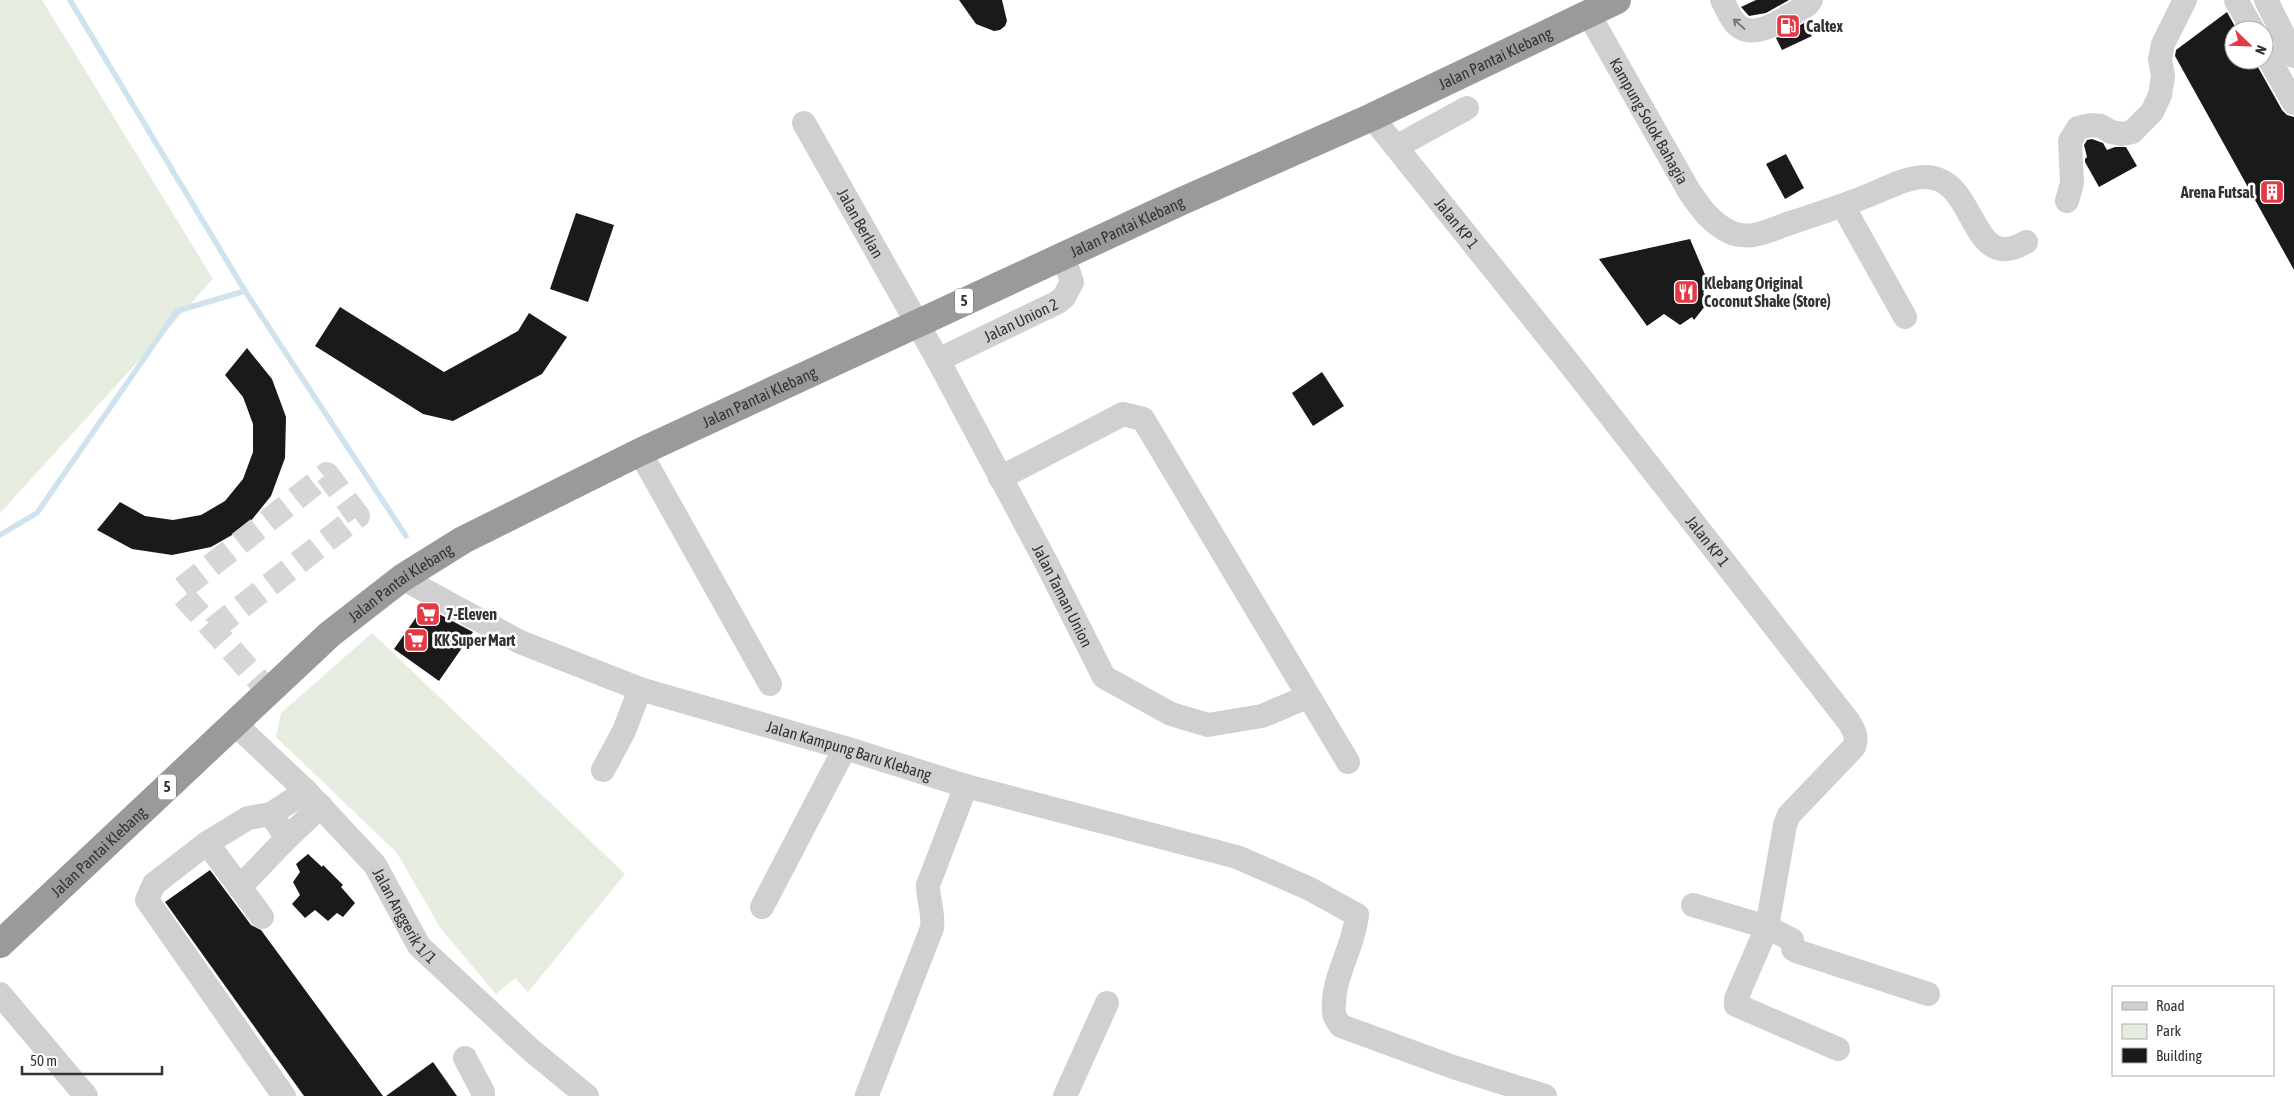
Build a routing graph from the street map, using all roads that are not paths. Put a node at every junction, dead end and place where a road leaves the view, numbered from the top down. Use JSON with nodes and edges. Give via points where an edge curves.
{"nodes":[{"id":1,"x":1617,"y":0,"type":"edge"},
{"id":2,"x":1722,"y":0,"type":"edge"},
{"id":3,"x":1810,"y":0,"type":"edge"},
{"id":4,"x":2185,"y":0,"type":"edge"},
{"id":5,"x":2236,"y":0,"type":"edge"},
{"id":6,"x":2266,"y":0,"type":"edge"},
{"id":7,"x":1588,"y":13,"type":"junction"},
{"id":8,"x":2247,"y":20,"type":"edge"},
{"id":9,"x":2294,"y":56,"type":"edge"},
{"id":10,"x":2274,"y":68,"type":"edge"},
{"id":11,"x":2294,"y":103,"type":"edge"},
{"id":12,"x":1467,"y":108,"type":"dead end"},
{"id":13,"x":1372,"y":117,"type":"junction"},
{"id":14,"x":804,"y":123,"type":"dead end"},
{"id":15,"x":1396,"y":147,"type":"junction"},
{"id":16,"x":2067,"y":201,"type":"dead end"},
{"id":17,"x":1843,"y":206,"type":"junction"},
{"id":18,"x":2026,"y":242,"type":"dead end"},
{"id":19,"x":1063,"y":256,"type":"junction"},
{"id":20,"x":1905,"y":317,"type":"dead end"},
{"id":21,"x":917,"y":322,"type":"junction"},
{"id":22,"x":938,"y":360,"type":"junction"},
{"id":23,"x":640,"y":452,"type":"junction"},
{"id":24,"x":1000,"y":478,"type":"junction"},
{"id":25,"x":402,"y":578,"type":"junction"},
{"id":26,"x":770,"y":684,"type":"dead end"},
{"id":27,"x":640,"y":689,"type":"junction"},
{"id":28,"x":1307,"y":696,"type":"junction"},
{"id":29,"x":234,"y":723,"type":"junction"},
{"id":30,"x":845,"y":748,"type":"junction"},
{"id":31,"x":1348,"y":762,"type":"dead end"},
{"id":32,"x":603,"y":770,"type":"dead end"},
{"id":33,"x":966,"y":786,"type":"junction"},
{"id":34,"x":314,"y":799,"type":"junction"},
{"id":35,"x":271,"y":814,"type":"junction"},
{"id":36,"x":287,"y":838,"type":"junction"},
{"id":37,"x":207,"y":843,"type":"junction"},
{"id":38,"x":240,"y":887,"type":"junction"},
{"id":39,"x":1693,"y":905,"type":"dead end"},
{"id":40,"x":762,"y":907,"type":"dead end"},
{"id":41,"x":262,"y":917,"type":"dead end"},
{"id":42,"x":1767,"y":927,"type":"junction"},
{"id":43,"x":0,"y":944,"type":"edge"},
{"id":44,"x":0,"y":994,"type":"edge"},
{"id":45,"x":1928,"y":994,"type":"dead end"},
{"id":46,"x":1106,"y":1003,"type":"dead end"},
{"id":47,"x":1838,"y":1049,"type":"dead end"},
{"id":48,"x":465,"y":1058,"type":"dead end"},
{"id":49,"x":867,"y":1095,"type":"dead end"},
{"id":50,"x":86,"y":1096,"type":"edge"},
{"id":51,"x":284,"y":1096,"type":"edge"},
{"id":52,"x":482,"y":1096,"type":"edge"},
{"id":53,"x":587,"y":1096,"type":"edge"},
{"id":54,"x":1065,"y":1096,"type":"edge"},
{"id":55,"x":1545,"y":1096,"type":"edge"}],
"edges":[{"from":1,"to":7,"type":"highway","name":"Jalan Pantai Klebang","number":"5"},
{"from":3,"to":2,"type":"street","one_way":true,"via":[[1807,5],[1751,32],[1735,23]]},
{"from":4,"to":16,"type":"street","via":[[2163,44],[2160,95],[2152,112],[2132,132],[2122,134],[2090,125],[2078,128],[2070,141],[2072,184]]},
{"from":5,"to":8,"type":"street"},
{"from":6,"to":9,"type":"street"},
{"from":7,"to":13,"type":"highway","name":"Jalan Pantai Klebang","number":"5"},
{"from":7,"to":17,"type":"street","name":"Kampung Solok Bahagia","via":[[1689,192],[1716,224],[1733,234],[1752,235]]},
{"from":10,"to":11,"type":"street"},
{"from":12,"to":15,"type":"street"},
{"from":13,"to":15,"type":"street","name":"Jalan KP 1"},
{"from":13,"to":19,"type":"highway","name":"Jalan Pantai Klebang","number":"5"},
{"from":14,"to":21,"type":"street","name":"Jalan Berlian"},
{"from":15,"to":42,"type":"street","name":"Jalan KP 1","via":[[1569,363],[1855,732],[1854,747],[1789,815]]},
{"from":17,"to":18,"type":"street","via":[[1902,181],[1927,177],[1944,182],[1957,192],[1979,234],[1991,246],[2002,250],[2014,249]]},
{"from":17,"to":20,"type":"street"},
{"from":19,"to":21,"type":"highway","name":"Jalan Pantai Klebang","number":"5"},
{"from":19,"to":22,"type":"street","name":"Jalan Union 2","via":[[1072,282],[1058,302]]},
{"from":21,"to":22,"type":"street","name":"Jalan Taman Union"},
{"from":21,"to":23,"type":"highway","name":"Jalan Pantai Klebang","number":"5"},
{"from":22,"to":24,"type":"street","name":"Jalan Taman Union"},
{"from":23,"to":25,"type":"highway","name":"Jalan Pantai Klebang","number":"5","via":[[463,540]]},
{"from":23,"to":26,"type":"street"},
{"from":24,"to":28,"type":"street","name":"Jalan Taman Union","via":[[1104,677],[1171,714],[1208,725],[1262,716]]},
{"from":24,"to":28,"type":"street","via":[[1123,414],[1143,419]]},
{"from":25,"to":27,"type":"street","name":"Jalan Kampung Baru Klebang","via":[[520,642]]},
{"from":25,"to":29,"type":"highway","name":"Jalan Pantai Klebang","number":"5","via":[[330,634]]},
{"from":27,"to":30,"type":"street","name":"Jalan Kampung Baru Klebang"},
{"from":27,"to":32,"type":"street","via":[[624,731]]},
{"from":28,"to":31,"type":"street"},
{"from":29,"to":34,"type":"street","name":"Jalan Anggerik 1/1"},
{"from":29,"to":43,"type":"highway","name":"Jalan Pantai Klebang","number":"5"},
{"from":30,"to":33,"type":"street","name":"Jalan Kampung Baru Klebang"},
{"from":30,"to":40,"type":"street"},
{"from":33,"to":49,"type":"street","via":[[928,885],[934,916],[932,928]]},
{"from":33,"to":55,"type":"street","name":"Jalan Kampung Baru Klebang","via":[[1237,857],[1310,888],[1357,915],[1356,931],[1335,990],[1334,1014],[1341,1026]]},
{"from":34,"to":35,"type":"street"},
{"from":34,"to":36,"type":"street"},
{"from":34,"to":53,"type":"street","name":"Jalan Anggerik 1/1","via":[[375,865],[419,946],[531,1050]]},
{"from":35,"to":36,"type":"street"},
{"from":35,"to":37,"type":"street","via":[[248,818]]},
{"from":36,"to":38,"type":"street"},
{"from":37,"to":38,"type":"street"},
{"from":37,"to":51,"type":"street","via":[[154,884],[147,900]]},
{"from":38,"to":41,"type":"street"},
{"from":39,"to":42,"type":"street"},
{"from":42,"to":45,"type":"street","via":[[1792,940],[1796,951]]},
{"from":42,"to":47,"type":"street","name":"Jalan KP 1","via":[[1736,998],[1736,1005]]},
{"from":44,"to":50,"type":"street"},
{"from":46,"to":54,"type":"street"},
{"from":48,"to":52,"type":"street","via":[[483,1092]]}]}
